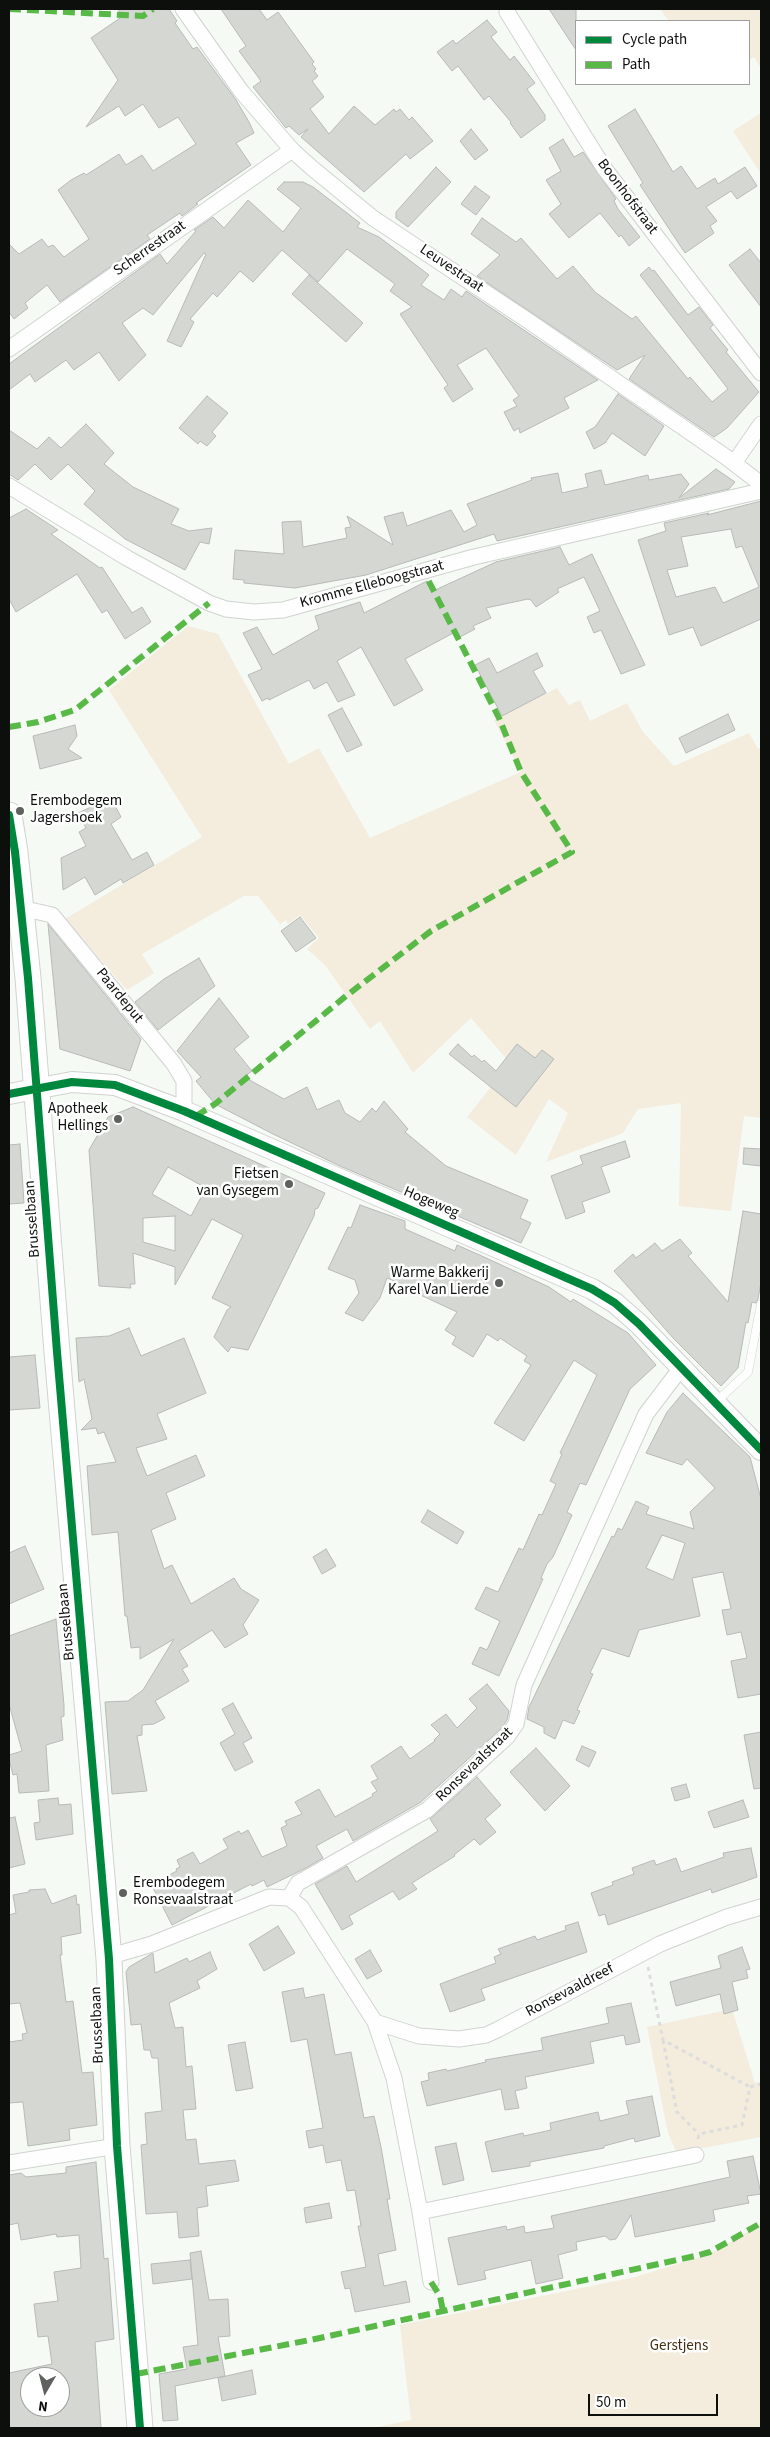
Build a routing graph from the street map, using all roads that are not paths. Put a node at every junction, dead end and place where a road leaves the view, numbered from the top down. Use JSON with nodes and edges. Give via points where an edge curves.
{"nodes":[{"id":1,"x":182,"y":9,"type":"edge"},
{"id":2,"x":507,"y":12,"type":"dead end"},
{"id":3,"x":292,"y":150,"type":"junction"},
{"id":4,"x":9,"y":349,"type":"edge"},
{"id":5,"x":761,"y":373,"type":"edge"},
{"id":6,"x":761,"y":424,"type":"edge"},
{"id":7,"x":734,"y":463,"type":"junction"},
{"id":8,"x":761,"y":484,"type":"edge"},
{"id":9,"x":9,"y":486,"type":"edge"},
{"id":10,"x":761,"y":491,"type":"edge"},
{"id":11,"x":9,"y":815,"type":"edge"},
{"id":12,"x":21,"y":908,"type":"junction"},
{"id":13,"x":37,"y":1088,"type":"junction"},
{"id":14,"x":9,"y":1094,"type":"edge"},
{"id":15,"x":184,"y":1111,"type":"junction"},
{"id":16,"x":761,"y":1304,"type":"edge"},
{"id":17,"x":681,"y":1368,"type":"junction"},
{"id":18,"x":716,"y":1402,"type":"junction"},
{"id":19,"x":761,"y":1450,"type":"edge"},
{"id":20,"x":289,"y":1898,"type":"junction"},
{"id":21,"x":761,"y":1908,"type":"edge"},
{"id":22,"x":109,"y":1959,"type":"junction"},
{"id":23,"x":375,"y":2022,"type":"junction"},
{"id":24,"x":116,"y":2146,"type":"junction"},
{"id":25,"x":696,"y":2155,"type":"road end"},
{"id":26,"x":9,"y":2163,"type":"edge"},
{"id":27,"x":420,"y":2212,"type":"junction"},
{"id":28,"x":430,"y":2282,"type":"dead end"},
{"id":29,"x":140,"y":2428,"type":"edge"}],
"edges":[{"from":1,"to":3,"type":"street","name":"Leuvestraat","via":[[241,91]]},
{"from":2,"to":5,"type":"street","name":"Boonhofstraat","via":[[604,168]]},
{"from":3,"to":4,"type":"street","name":"Scherrestraat"},
{"from":3,"to":7,"type":"street","name":"Leuvestraat","via":[[373,218]]},
{"from":6,"to":7,"type":"street"},
{"from":7,"to":8,"type":"street","name":"Leuvestraat"},
{"from":9,"to":10,"type":"street","name":"Kromme Elleboogstraat","via":[[209,604],[254,612],[283,610],[474,557]]},
{"from":11,"to":12,"type":"main road","name":"Brusselbaan"},
{"from":12,"to":13,"type":"main road","name":"Brusselbaan"},
{"from":12,"to":15,"type":"street","name":"Paardeput","via":[[52,915],[174,1064],[184,1081]]},
{"from":13,"to":14,"type":"street","name":"Hogeweg"},
{"from":13,"to":15,"type":"street","name":"Hogeweg","via":[[72,1082],[115,1085]]},
{"from":13,"to":22,"type":"main road","name":"Brusselbaan"},
{"from":15,"to":17,"type":"street","name":"Hogeweg","via":[[592,1289],[615,1303],[639,1324]]},
{"from":16,"to":18,"type":"lane","via":[[748,1372]]},
{"from":17,"to":18,"type":"street","name":"Hogeweg"},
{"from":17,"to":20,"type":"street","name":"Ronsevaalstraat","via":[[646,1414],[524,1685],[516,1724],[507,1737],[427,1810],[298,1883]]},
{"from":18,"to":19,"type":"street","name":"Hogeweg"},
{"from":20,"to":22,"type":"street","via":[[269,1897]]},
{"from":20,"to":23,"type":"street","via":[[302,1907]]},
{"from":21,"to":23,"type":"street","name":"Ronsevaaldreef","via":[[727,1917],[645,1952],[486,2035],[436,2038]]},
{"from":22,"to":24,"type":"main road","name":"Brusselbaan"},
{"from":23,"to":27,"type":"street","via":[[394,2078]]},
{"from":24,"to":26,"type":"street"},
{"from":24,"to":29,"type":"main road","name":"Brusselbaan"},
{"from":25,"to":27,"type":"street"},
{"from":27,"to":28,"type":"street"}]}
